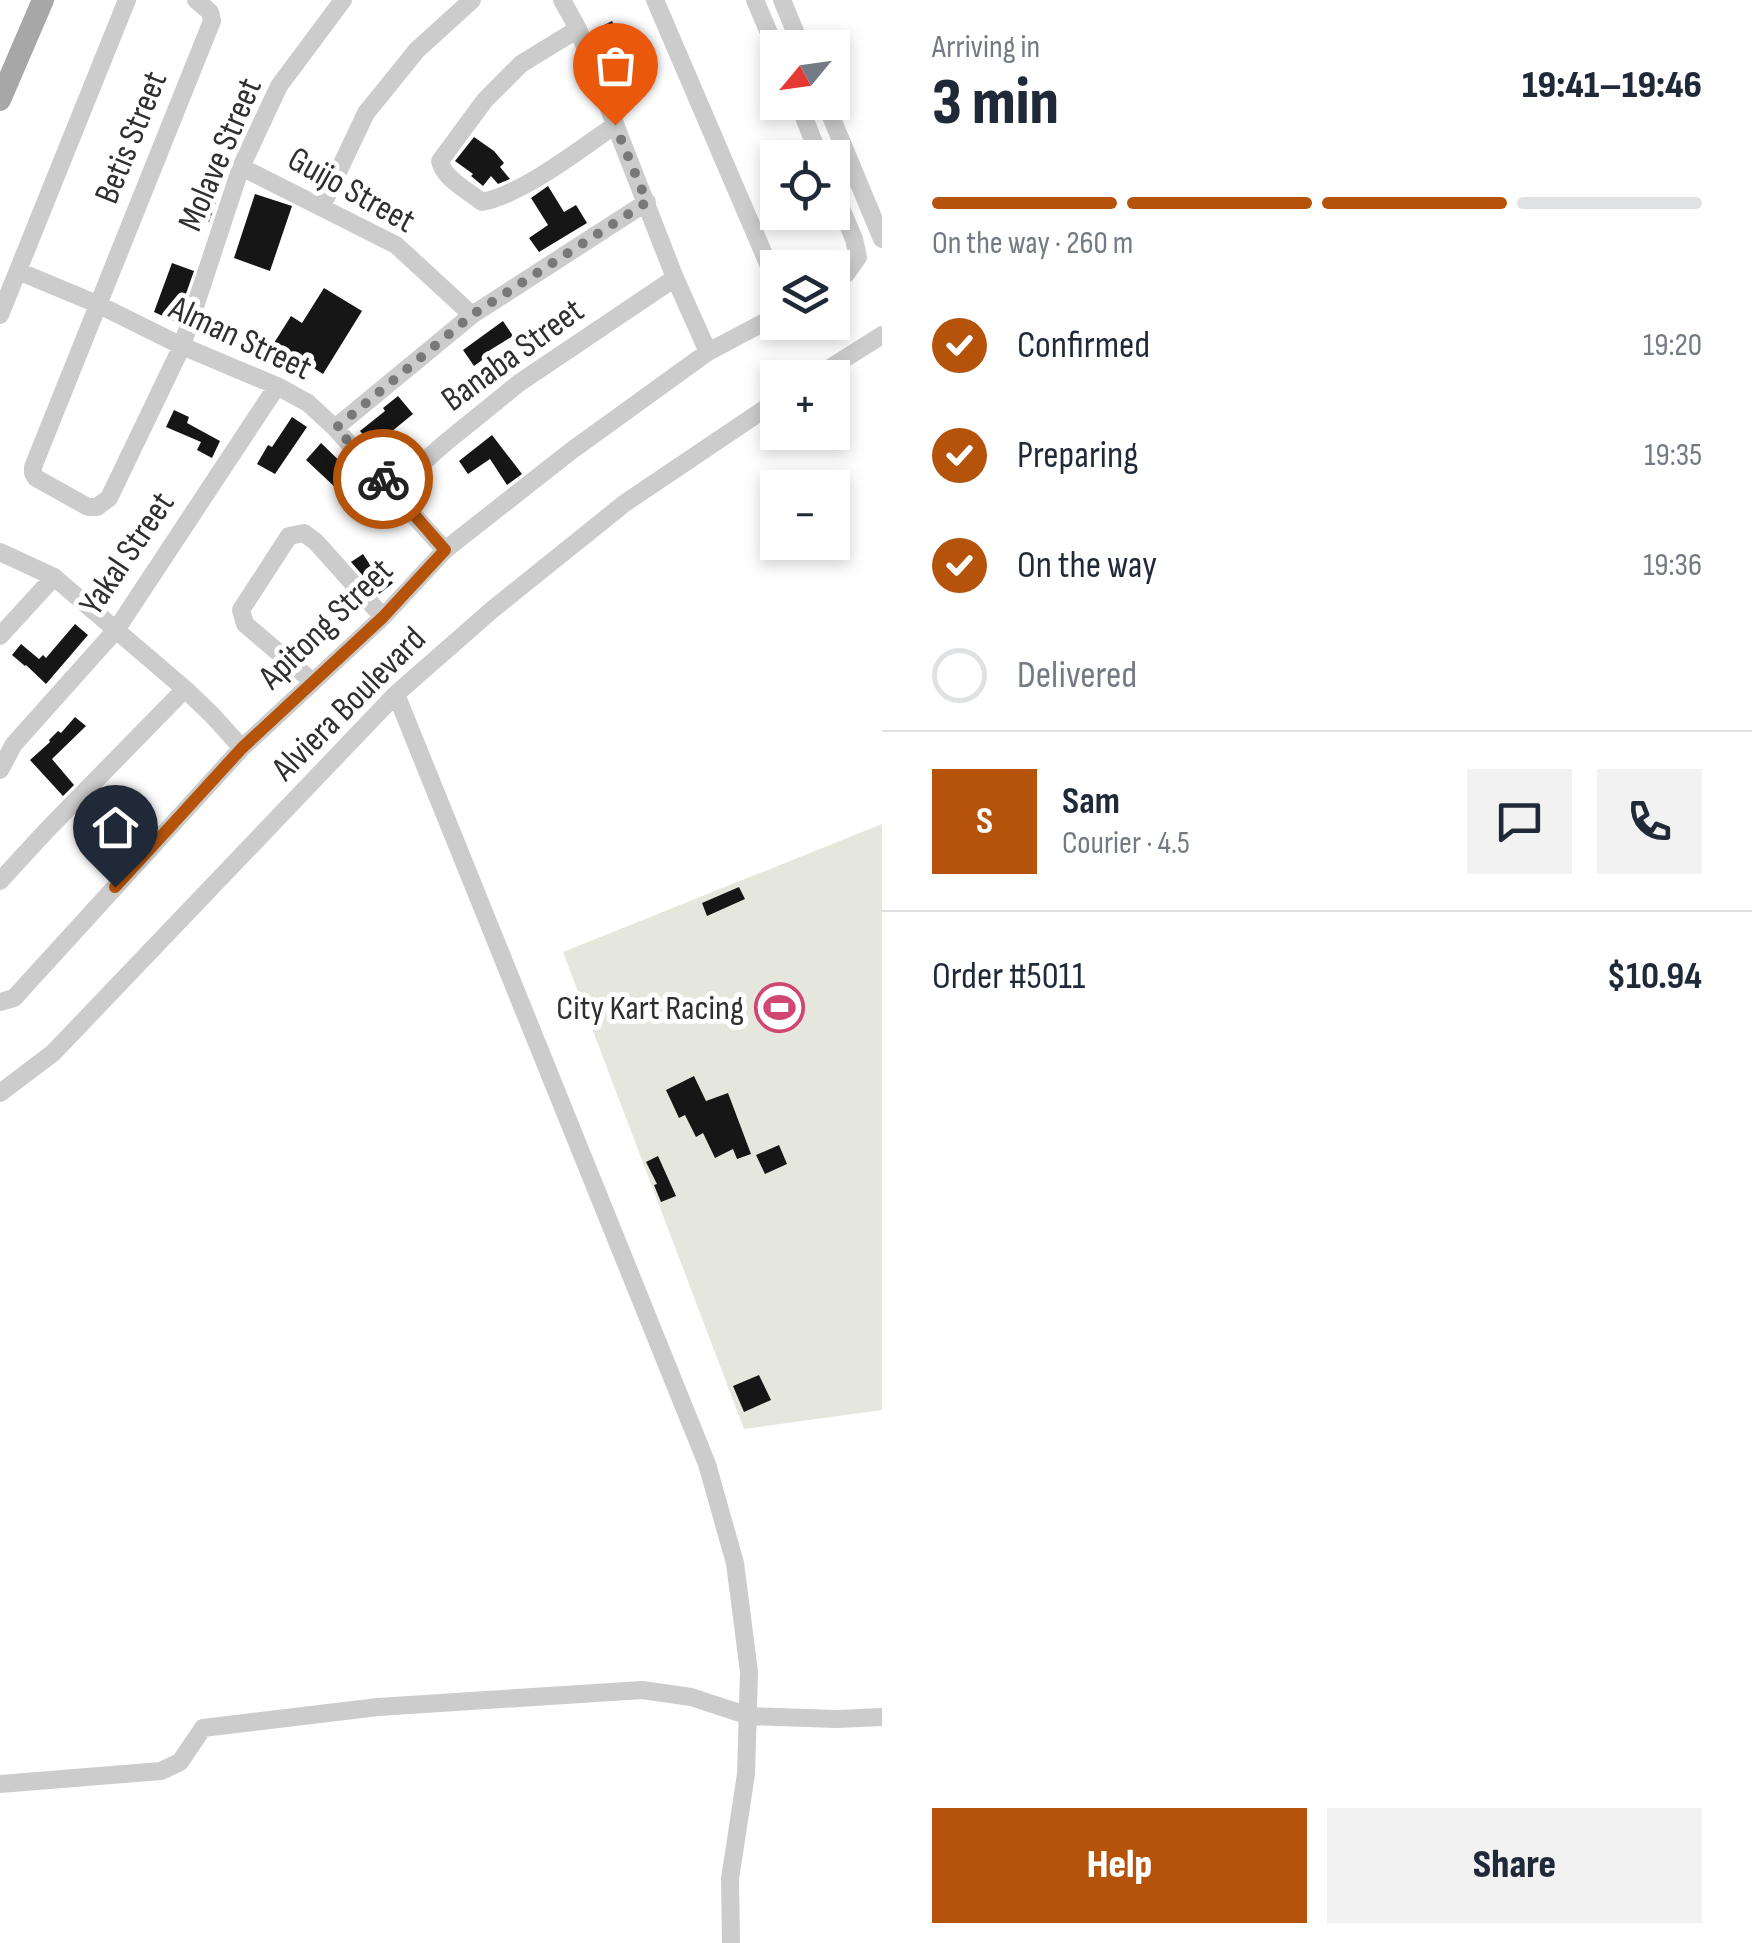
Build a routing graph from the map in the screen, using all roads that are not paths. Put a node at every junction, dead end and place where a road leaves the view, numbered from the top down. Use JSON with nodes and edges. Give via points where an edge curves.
{"nodes":[{"id":1,"x":43,"y":0,"type":"edge"},
{"id":2,"x":127,"y":0,"type":"edge"},
{"id":3,"x":196,"y":0,"type":"edge"},
{"id":4,"x":343,"y":0,"type":"edge"},
{"id":5,"x":472,"y":0,"type":"edge"},
{"id":6,"x":562,"y":0,"type":"edge"},
{"id":7,"x":655,"y":0,"type":"edge"},
{"id":8,"x":755,"y":0,"type":"edge"},
{"id":9,"x":782,"y":0,"type":"edge"},
{"id":10,"x":578,"y":29,"type":"junction"},
{"id":11,"x":768,"y":30,"type":"edge"},
{"id":12,"x":794,"y":30,"type":"edge"},
{"id":13,"x":0,"y":100,"type":"edge"},
{"id":14,"x":832,"y":120,"type":"edge"},
{"id":15,"x":615,"y":125,"type":"junction"},
{"id":16,"x":241,"y":167,"type":"junction"},
{"id":17,"x":647,"y":202,"type":"junction"},
{"id":18,"x":322,"y":206,"type":"junction"},
{"id":19,"x":850,"y":230,"type":"edge"},
{"id":20,"x":882,"y":239,"type":"edge"},
{"id":21,"x":762,"y":250,"type":"edge"},
{"id":22,"x":850,"y":268,"type":"edge"},
{"id":23,"x":18,"y":271,"type":"junction"},
{"id":24,"x":675,"y":278,"type":"junction"},
{"id":25,"x":97,"y":304,"type":"junction"},
{"id":26,"x":0,"y":315,"type":"edge"},
{"id":27,"x":472,"y":315,"type":"junction"},
{"id":28,"x":760,"y":325,"type":"edge"},
{"id":29,"x":882,"y":335,"type":"edge"},
{"id":30,"x":182,"y":346,"type":"junction"},
{"id":31,"x":708,"y":352,"type":"junction"},
{"id":32,"x":842,"y":360,"type":"edge"},
{"id":33,"x":277,"y":386,"type":"junction"},
{"id":34,"x":760,"y":412,"type":"edge"},
{"id":35,"x":336,"y":428,"type":"junction"},
{"id":36,"x":392,"y":490,"type":"junction"},
{"id":37,"x":445,"y":550,"type":"junction"},
{"id":38,"x":0,"y":552,"type":"edge"},
{"id":39,"x":54,"y":577,"type":"junction"},
{"id":40,"x":383,"y":617,"type":"junction"},
{"id":41,"x":116,"y":630,"type":"junction"},
{"id":42,"x":0,"y":636,"type":"edge"},
{"id":43,"x":313,"y":682,"type":"junction"},
{"id":44,"x":185,"y":688,"type":"junction"},
{"id":45,"x":396,"y":694,"type":"junction"},
{"id":46,"x":7,"y":748,"type":"edge"},
{"id":47,"x":242,"y":748,"type":"junction"},
{"id":48,"x":0,"y":770,"type":"edge"},
{"id":49,"x":0,"y":881,"type":"edge"},
{"id":50,"x":7,"y":1000,"type":"edge"},
{"id":51,"x":0,"y":1093,"type":"edge"},
{"id":52,"x":749,"y":1716,"type":"junction"},
{"id":53,"x":882,"y":1717,"type":"edge"},
{"id":54,"x":0,"y":1784,"type":"edge"},
{"id":55,"x":731,"y":1943,"type":"edge"}],
"edges":[{"from":1,"to":13,"type":"main road"},
{"from":2,"to":23,"type":"street"},
{"from":3,"to":25,"type":"street","name":"Betis Street","via":[[212,21]]},
{"from":4,"to":16,"type":"street","name":"Molave Street","via":[[280,86]]},
{"from":5,"to":18,"type":"street","via":[[417,50],[366,113]]},
{"from":6,"to":10,"type":"street"},
{"from":7,"to":21,"type":"street"},
{"from":8,"to":11,"type":"street"},
{"from":9,"to":12,"type":"street"},
{"from":10,"to":15,"type":"street"},
{"from":10,"to":15,"type":"street","via":[[521,64],[485,100],[440,166],[482,202],[496,199]]},
{"from":14,"to":20,"type":"street"},
{"from":15,"to":17,"type":"street"},
{"from":16,"to":18,"type":"street","name":"Guijo Street"},
{"from":16,"to":30,"type":"street","name":"Molave Street"},
{"from":17,"to":24,"type":"street"},
{"from":17,"to":27,"type":"street"},
{"from":18,"to":27,"type":"street","name":"Guijo Street","via":[[396,244]]},
{"from":19,"to":22,"type":"street","via":[[858,257]]},
{"from":23,"to":25,"type":"street","name":"Alman Street"},
{"from":23,"to":26,"type":"street"},
{"from":24,"to":31,"type":"street"},
{"from":24,"to":36,"type":"street","name":"Banaba Street","via":[[520,384]]},
{"from":25,"to":30,"type":"street","name":"Alman Street"},
{"from":25,"to":30,"type":"street","name":"Molave Street","via":[[33,467],[36,478],[88,507],[108,498]]},
{"from":27,"to":35,"type":"street"},
{"from":28,"to":31,"type":"street","name":"Apitong Street"},
{"from":29,"to":32,"type":"street"},
{"from":30,"to":33,"type":"street","name":"Alman Street"},
{"from":31,"to":37,"type":"street","name":"Apitong Street"},
{"from":33,"to":35,"type":"street","name":"Alman Street"},
{"from":33,"to":41,"type":"street","name":"Yakal Street"},
{"from":34,"to":45,"type":"street","name":"Alviera Boulevard","via":[[625,502]]},
{"from":35,"to":36,"type":"street","name":"Alman Street"},
{"from":36,"to":37,"type":"street","name":"Alman Street"},
{"from":37,"to":40,"type":"street","name":"Apitong Street"},
{"from":38,"to":39,"type":"street"},
{"from":39,"to":41,"type":"street"},
{"from":39,"to":42,"type":"street"},
{"from":40,"to":43,"type":"street","name":"Apitong Street"},
{"from":40,"to":43,"type":"street","via":[[316,542],[304,533],[289,536],[241,610],[245,624]]},
{"from":41,"to":44,"type":"street"},
{"from":41,"to":46,"type":"street","name":"Yakal Street"},
{"from":43,"to":47,"type":"street","name":"Apitong Street"},
{"from":44,"to":47,"type":"street"},
{"from":44,"to":49,"type":"street"},
{"from":45,"to":51,"type":"street","name":"Alviera Boulevard","via":[[52,1053]]},
{"from":45,"to":52,"type":"street","via":[[707,1464],[735,1563]]},
{"from":46,"to":48,"type":"street","name":"Yakal Street"},
{"from":47,"to":50,"type":"street","name":"Apitong Street"},
{"from":52,"to":53,"type":"street"},
{"from":52,"to":54,"type":"street","via":[[642,1690],[378,1707],[203,1728],[180,1762],[161,1771]]},
{"from":52,"to":55,"type":"street","via":[[730,1879]]}]}
